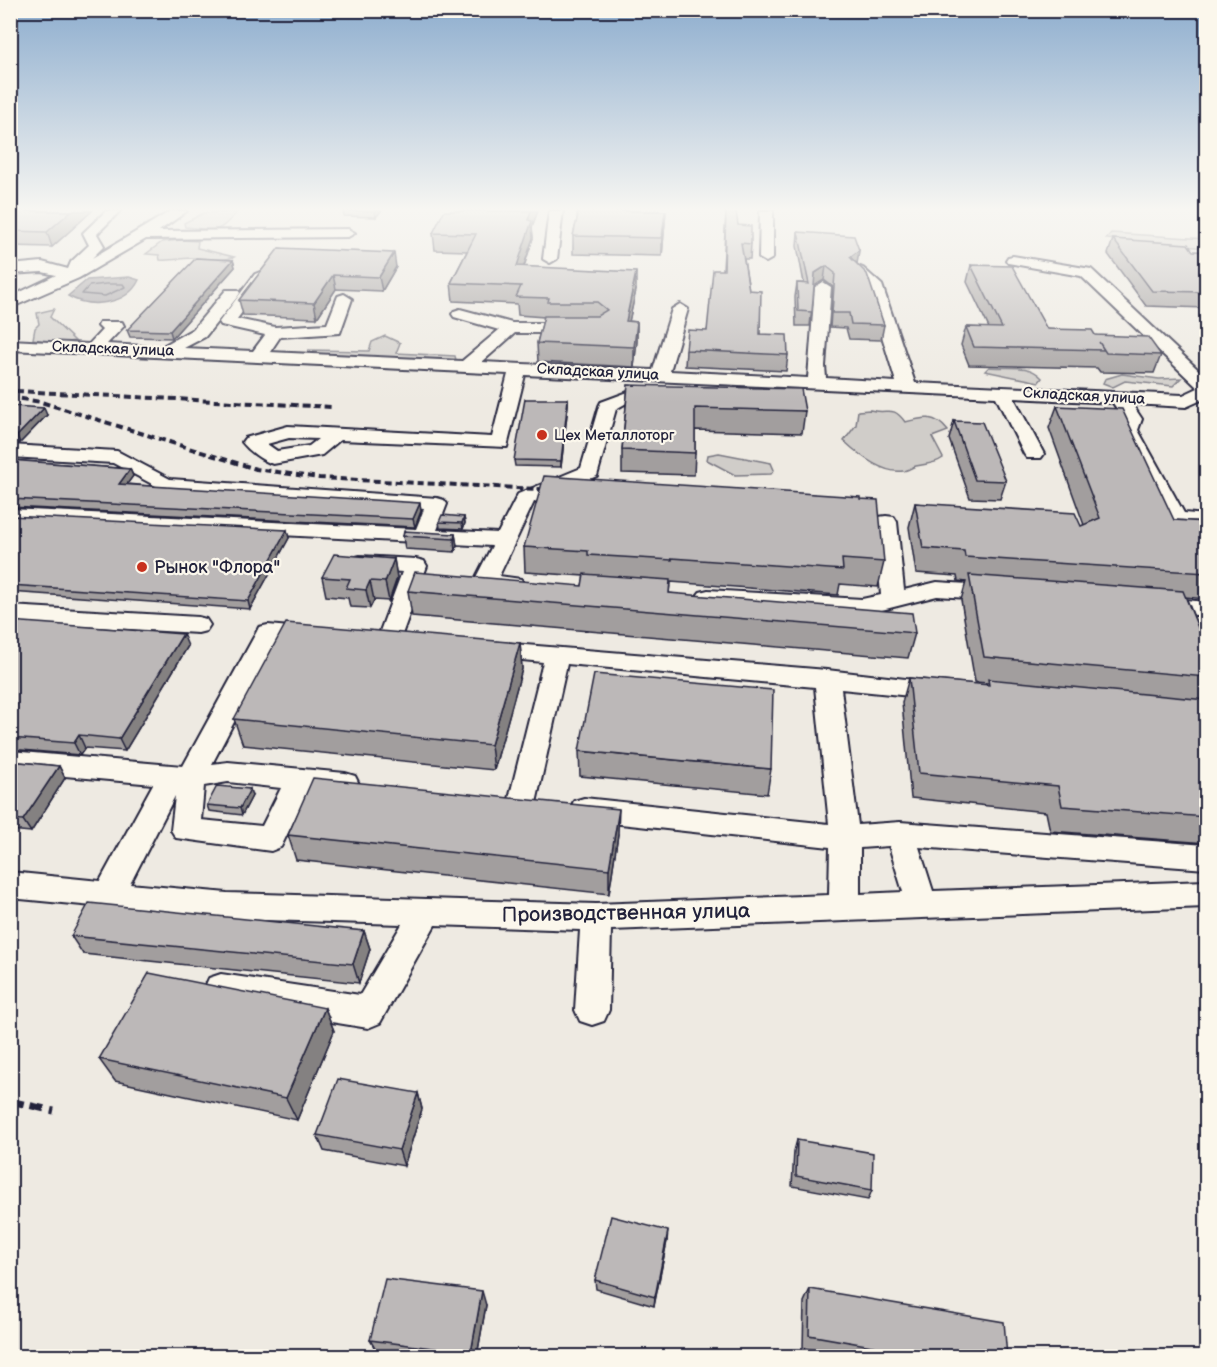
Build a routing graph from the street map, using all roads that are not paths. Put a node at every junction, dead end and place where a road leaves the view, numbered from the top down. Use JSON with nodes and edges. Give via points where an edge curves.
{"nodes":[{"id":1,"x":262,"y":274,"type":"edge"},
{"id":2,"x":74,"y":275,"type":"edge"},
{"id":3,"x":862,"y":275,"type":"edge"},
{"id":4,"x":1089,"y":275,"type":"edge"},
{"id":5,"x":243,"y":279,"type":"dead end"},
{"id":6,"x":823,"y":287,"type":"dead end"},
{"id":7,"x":344,"y":299,"type":"dead end"},
{"id":8,"x":10,"y":303,"type":"edge"},
{"id":9,"x":680,"y":309,"type":"dead end"},
{"id":10,"x":460,"y":314,"type":"dead end"},
{"id":11,"x":106,"y":326,"type":"dead end"},
{"id":12,"x":511,"y":328,"type":"junction"},
{"id":13,"x":597,"y":328,"type":"edge"},
{"id":14,"x":275,"y":332,"type":"junction"},
{"id":15,"x":10,"y":345,"type":"edge"},
{"id":16,"x":95,"y":347,"type":"junction"},
{"id":17,"x":167,"y":351,"type":"junction"},
{"id":18,"x":259,"y":355,"type":"junction"},
{"id":19,"x":467,"y":366,"type":"junction"},
{"id":20,"x":518,"y":368,"type":"junction"},
{"id":21,"x":660,"y":375,"type":"junction"},
{"id":22,"x":818,"y":384,"type":"junction"},
{"id":23,"x":1206,"y":386,"type":"edge"},
{"id":24,"x":908,"y":387,"type":"junction"},
{"id":25,"x":1206,"y":391,"type":"edge"},
{"id":26,"x":1002,"y":392,"type":"junction"},
{"id":27,"x":628,"y":397,"type":"edge"},
{"id":28,"x":1119,"y":398,"type":"junction"},
{"id":29,"x":334,"y":435,"type":"dead end"},
{"id":30,"x":10,"y":451,"type":"edge"},
{"id":31,"x":1034,"y":454,"type":"dead end"},
{"id":32,"x":10,"y":515,"type":"edge"},
{"id":33,"x":1206,"y":521,"type":"edge"},
{"id":34,"x":886,"y":522,"type":"dead end"},
{"id":35,"x":424,"y":536,"type":"junction"},
{"id":36,"x":506,"y":540,"type":"junction"},
{"id":37,"x":339,"y":561,"type":"edge"},
{"id":38,"x":531,"y":585,"type":"edge"},
{"id":39,"x":685,"y":595,"type":"edge"},
{"id":40,"x":1019,"y":595,"type":"edge"},
{"id":41,"x":893,"y":599,"type":"junction"},
{"id":42,"x":1136,"y":604,"type":"edge"},
{"id":43,"x":1206,"y":609,"type":"edge"},
{"id":44,"x":10,"y":614,"type":"edge"},
{"id":45,"x":198,"y":625,"type":"dead end"},
{"id":46,"x":333,"y":638,"type":"edge"},
{"id":47,"x":388,"y":642,"type":"edge"},
{"id":48,"x":467,"y":648,"type":"edge"},
{"id":49,"x":557,"y":655,"type":"junction"},
{"id":50,"x":827,"y":679,"type":"junction"},
{"id":51,"x":969,"y":692,"type":"edge"},
{"id":52,"x":10,"y":761,"type":"edge"},
{"id":53,"x":181,"y":776,"type":"junction"},
{"id":54,"x":299,"y":779,"type":"junction"},
{"id":55,"x":370,"y":787,"type":"edge"},
{"id":56,"x":900,"y":834,"type":"junction"},
{"id":57,"x":845,"y":837,"type":"junction"},
{"id":58,"x":1206,"y":857,"type":"edge"},
{"id":59,"x":10,"y":885,"type":"edge"},
{"id":60,"x":109,"y":894,"type":"junction"},
{"id":61,"x":1206,"y":894,"type":"edge"},
{"id":62,"x":922,"y":905,"type":"junction"},
{"id":63,"x":844,"y":908,"type":"junction"},
{"id":64,"x":426,"y":912,"type":"junction"},
{"id":65,"x":596,"y":917,"type":"junction"},
{"id":66,"x":203,"y":986,"type":"edge"},
{"id":67,"x":592,"y":1010,"type":"dead end"}],
"edges":[{"from":1,"to":14,"type":"street","via":[[227,322]]},
{"from":2,"to":8,"type":"street"},
{"from":3,"to":24,"type":"street","via":[[874,285]]},
{"from":4,"to":23,"type":"street"},
{"from":5,"to":17,"type":"street","via":[[200,333]]},
{"from":6,"to":22,"type":"street"},
{"from":7,"to":14,"type":"street","via":[[334,329]]},
{"from":9,"to":21,"type":"street"},
{"from":10,"to":12,"type":"street"},
{"from":11,"to":16,"type":"street","via":[[116,326]]},
{"from":12,"to":13,"type":"street"},
{"from":12,"to":19,"type":"street"},
{"from":14,"to":18,"type":"street"},
{"from":15,"to":16,"type":"street","name":"Складская улица"},
{"from":16,"to":17,"type":"street","name":"Складская улица"},
{"from":17,"to":18,"type":"street","name":"Складская улица"},
{"from":18,"to":19,"type":"street","name":"Складская улица"},
{"from":19,"to":20,"type":"street","name":"Складская улица"},
{"from":20,"to":21,"type":"street","name":"Складская улица"},
{"from":20,"to":29,"type":"street","via":[[500,443]]},
{"from":21,"to":22,"type":"street","name":"Складская улица"},
{"from":22,"to":24,"type":"street","name":"Складская улица"},
{"from":24,"to":26,"type":"street","name":"Складская улица"},
{"from":25,"to":28,"type":"street","name":"Складская улица","via":[[1186,401]]},
{"from":26,"to":28,"type":"street","name":"Складская улица"},
{"from":26,"to":31,"type":"street"},
{"from":27,"to":36,"type":"street","via":[[608,406],[590,472],[525,498]]},
{"from":28,"to":33,"type":"street","via":[[1133,419],[1128,430],[1177,519]]},
{"from":30,"to":35,"type":"street","via":[[117,457],[165,485],[437,504]]},
{"from":32,"to":35,"type":"street"},
{"from":34,"to":41,"type":"street"},
{"from":35,"to":36,"type":"street"},
{"from":36,"to":38,"type":"street","via":[[484,582]]},
{"from":37,"to":47,"type":"street","via":[[416,566]]},
{"from":39,"to":41,"type":"street","via":[[862,606]]},
{"from":40,"to":41,"type":"street","via":[[937,589]]},
{"from":42,"to":43,"type":"street"},
{"from":44,"to":45,"type":"street"},
{"from":46,"to":53,"type":"street","via":[[268,633]]},
{"from":48,"to":49,"type":"street"},
{"from":49,"to":50,"type":"street"},
{"from":49,"to":57,"type":"street","via":[[531,804]]},
{"from":50,"to":51,"type":"street"},
{"from":50,"to":57,"type":"street"},
{"from":52,"to":53,"type":"street"},
{"from":53,"to":54,"type":"street","via":[[228,772]]},
{"from":53,"to":54,"type":"street","via":[[186,830],[272,839]]},
{"from":53,"to":60,"type":"street"},
{"from":54,"to":55,"type":"street"},
{"from":56,"to":57,"type":"street"},
{"from":56,"to":58,"type":"street"},
{"from":56,"to":62,"type":"street"},
{"from":57,"to":63,"type":"street"},
{"from":59,"to":60,"type":"street","name":"Производственная улица"},
{"from":60,"to":64,"type":"street","name":"Производственная улица","via":[[227,906]]},
{"from":61,"to":62,"type":"street","name":"Производственная улица"},
{"from":62,"to":63,"type":"street","name":"Производственная улица"},
{"from":63,"to":65,"type":"street","name":"Производственная улица"},
{"from":64,"to":65,"type":"street","name":"Производственная улица"},
{"from":64,"to":66,"type":"street","via":[[368,1012]]},
{"from":65,"to":67,"type":"street"}]}
